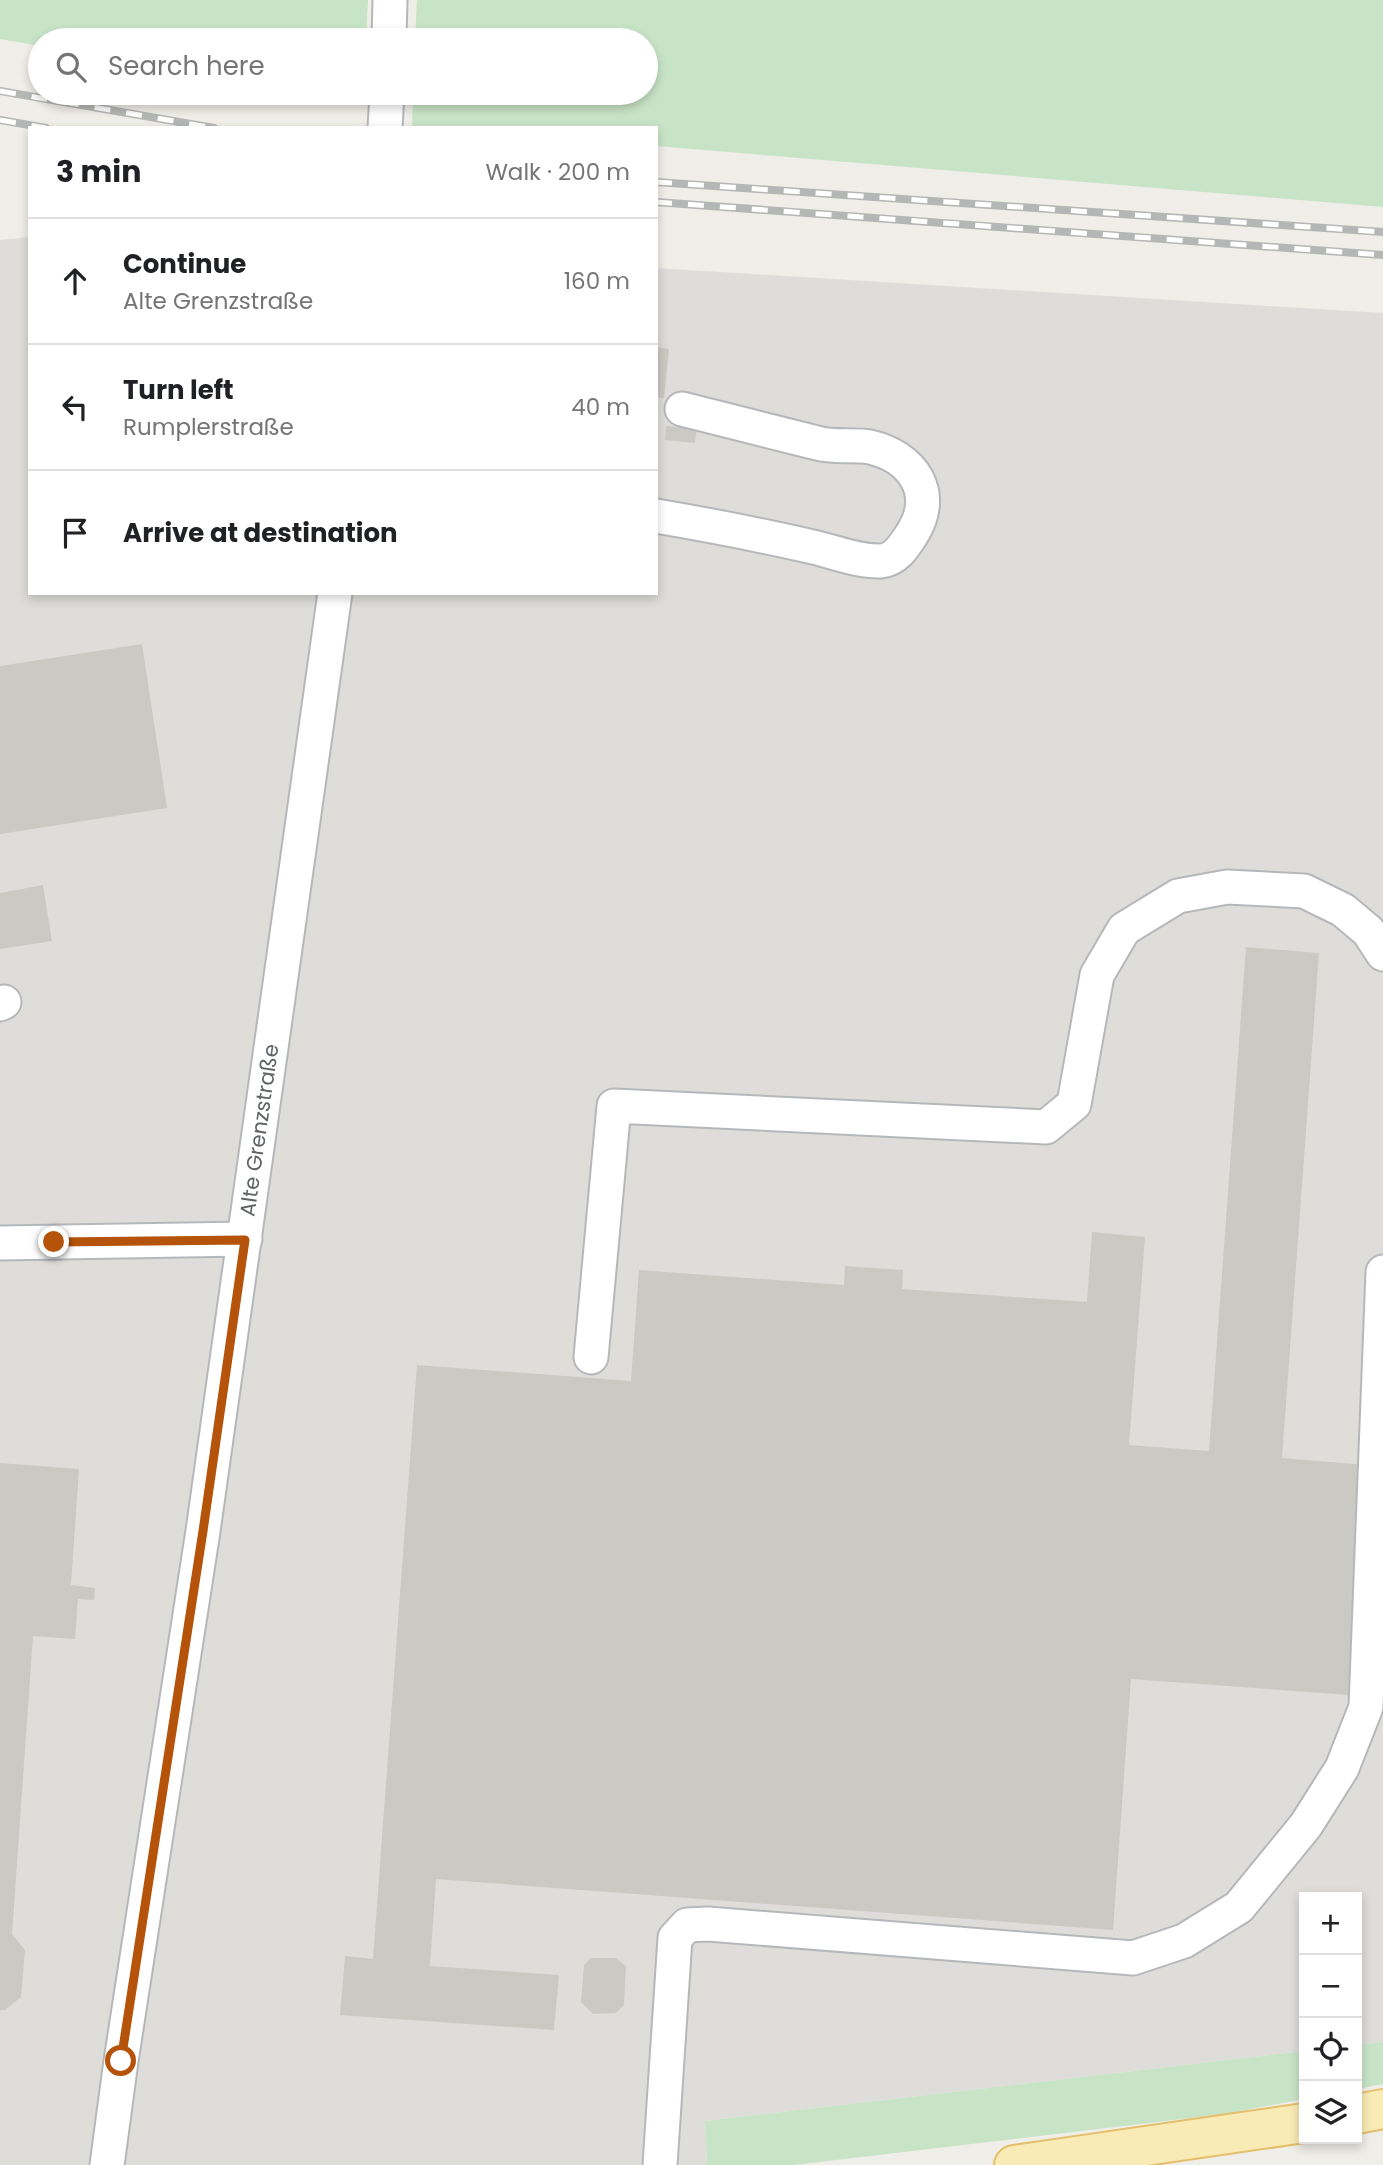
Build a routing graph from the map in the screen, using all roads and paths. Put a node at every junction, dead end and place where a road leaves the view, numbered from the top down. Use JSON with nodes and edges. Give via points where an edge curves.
{"nodes":[{"id":1,"x":390,"y":0,"type":"edge"},
{"id":2,"x":389,"y":28,"type":"edge"},
{"id":3,"x":386,"y":105,"type":"edge"},
{"id":4,"x":385,"y":126,"type":"edge"},
{"id":5,"x":682,"y":409,"type":"dead end"},
{"id":6,"x":658,"y":516,"type":"edge"},
{"id":7,"x":335,"y":595,"type":"edge"},
{"id":8,"x":1383,"y":954,"type":"edge"},
{"id":9,"x":245,"y":1240,"type":"junction"},
{"id":10,"x":0,"y":1243,"type":"edge"},
{"id":11,"x":1383,"y":1272,"type":"edge"},
{"id":12,"x":591,"y":1357,"type":"dead end"},
{"id":13,"x":1383,"y":2109,"type":"edge"},
{"id":14,"x":1362,"y":2113,"type":"edge"},
{"id":15,"x":1299,"y":2124,"type":"edge"},
{"id":16,"x":107,"y":2165,"type":"edge"},
{"id":17,"x":660,"y":2165,"type":"edge"},
{"id":18,"x":1014,"y":2165,"type":"edge"}],
"edges":[{"from":1,"to":2,"type":"street"},
{"from":3,"to":4,"type":"street"},
{"from":5,"to":6,"type":"street","via":[[826,446],[867,447],[891,454],[916,478],[923,507],[899,554],[883,561]]},
{"from":7,"to":9,"type":"street","name":"Alte Grenzstraße"},
{"from":8,"to":12,"type":"street","via":[[1368,932],[1343,910],[1304,891],[1227,887],[1178,896],[1124,929],[1097,975],[1074,1104],[1046,1128],[614,1106]]},
{"from":9,"to":10,"type":"street"},
{"from":9,"to":16,"type":"street","name":"Alte Grenzstraße"},
{"from":11,"to":17,"type":"street","via":[[1366,1707],[1342,1768],[1306,1825],[1239,1907],[1184,1941],[1133,1958],[687,1926],[675,1938]]},
{"from":13,"to":14,"type":"main road"},
{"from":15,"to":18,"type":"main road"}]}
